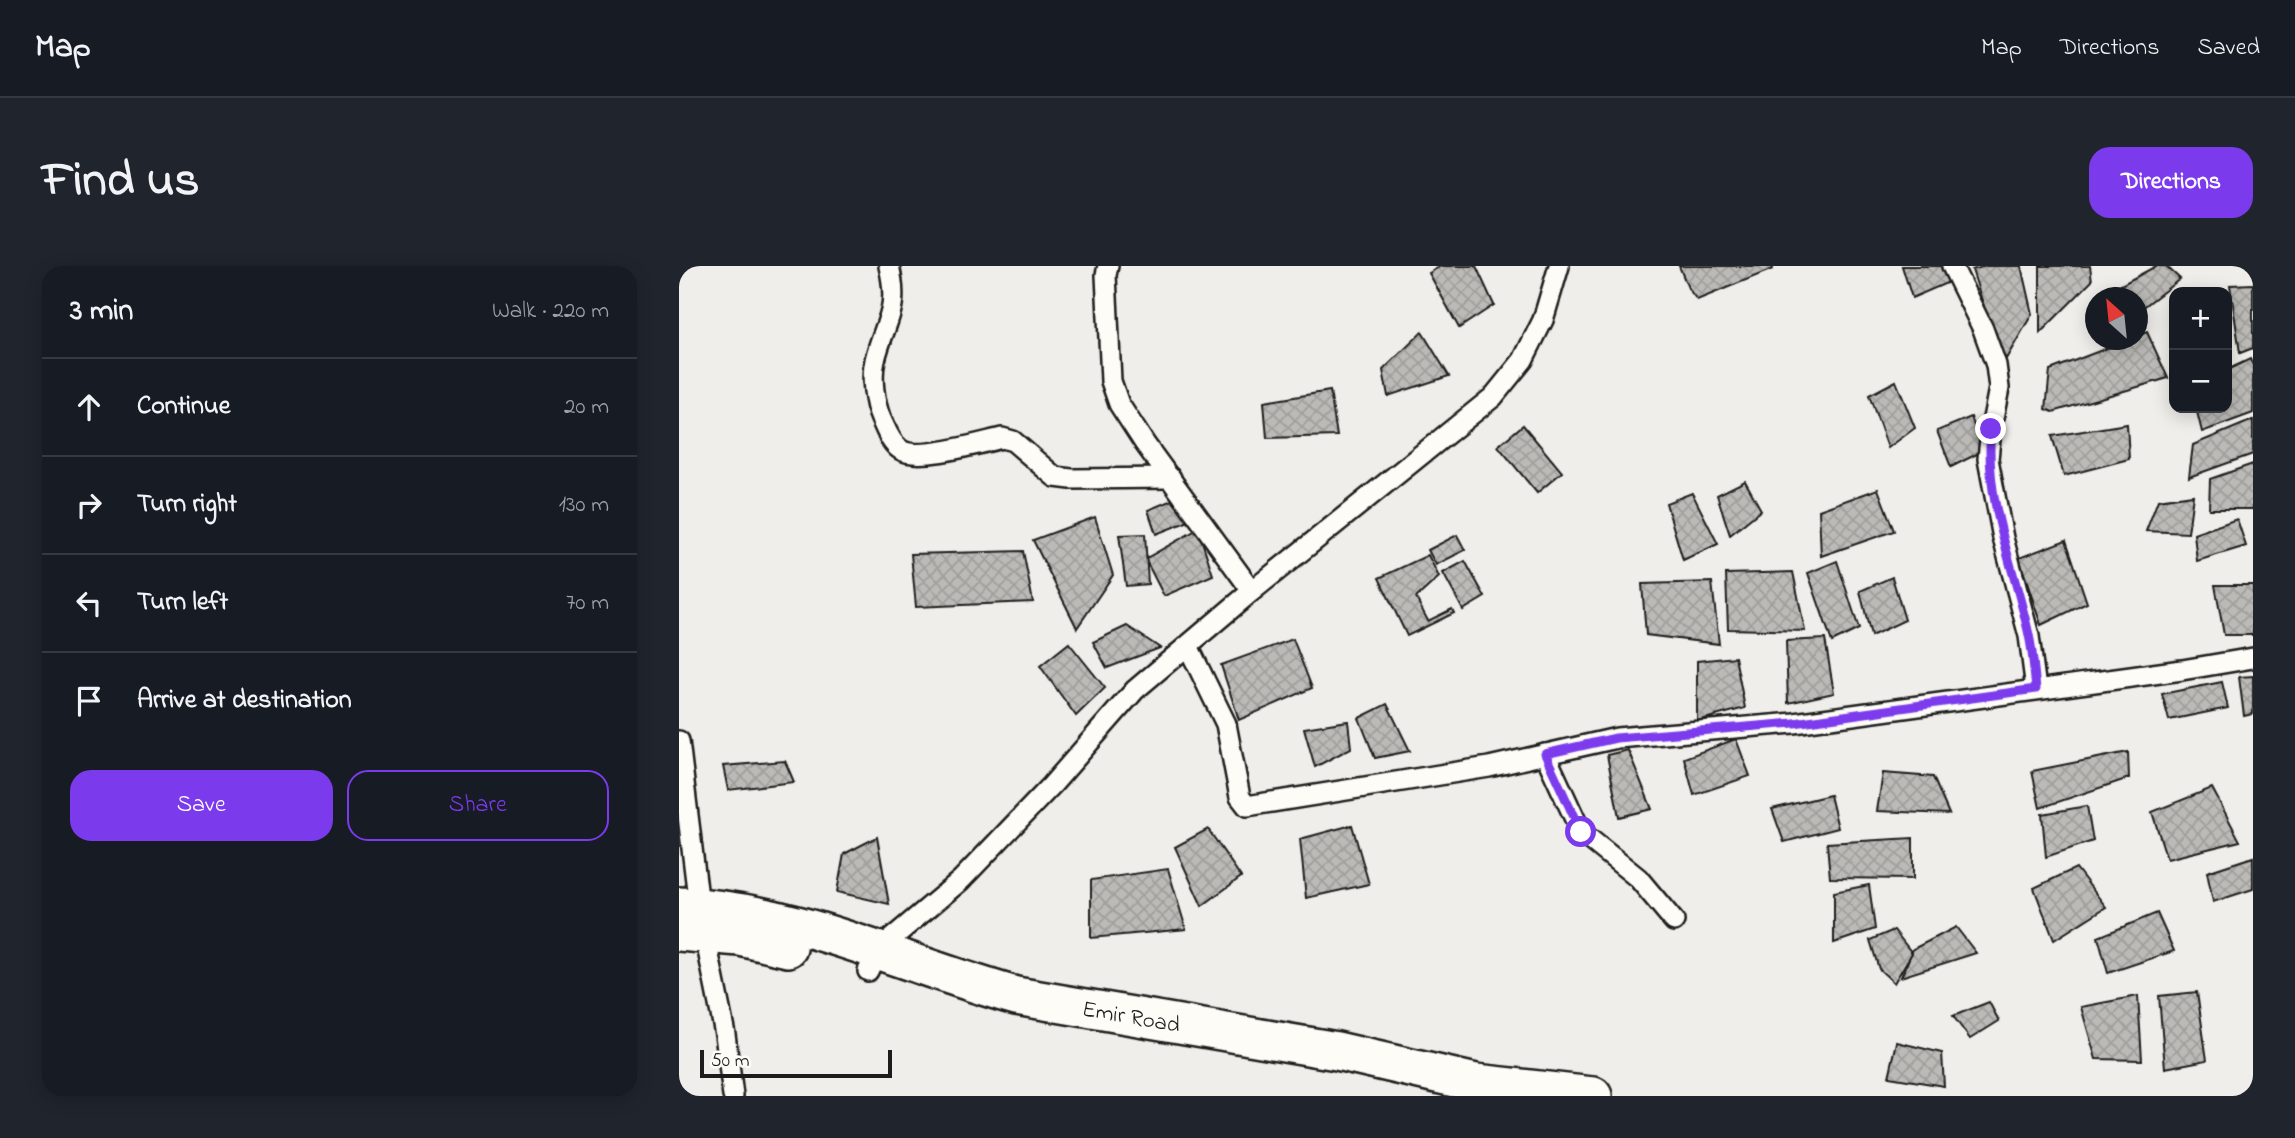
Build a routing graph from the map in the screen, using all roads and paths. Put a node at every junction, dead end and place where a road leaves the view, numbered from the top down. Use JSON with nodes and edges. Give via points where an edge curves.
{"nodes":[{"id":1,"x":888,"y":266,"type":"edge"},
{"id":2,"x":1108,"y":266,"type":"edge"},
{"id":3,"x":1559,"y":266,"type":"edge"},
{"id":4,"x":1952,"y":266,"type":"edge"},
{"id":5,"x":1171,"y":478,"type":"junction"},
{"id":6,"x":1252,"y":591,"type":"junction"},
{"id":7,"x":1188,"y":646,"type":"junction"},
{"id":8,"x":2253,"y":658,"type":"edge"},
{"id":9,"x":2036,"y":689,"type":"junction"},
{"id":10,"x":679,"y":741,"type":"edge"},
{"id":11,"x":1545,"y":754,"type":"junction"},
{"id":12,"x":690,"y":919,"type":"edge"},
{"id":13,"x":1674,"y":921,"type":"dead end"},
{"id":14,"x":873,"y":961,"type":"junction"},
{"id":15,"x":733,"y":1096,"type":"edge"},
{"id":16,"x":1434,"y":1096,"type":"edge"},
{"id":17,"x":1593,"y":1096,"type":"edge"}],
"edges":[{"from":1,"to":5,"type":"street","via":[[894,286],[893,310],[875,362],[874,391],[890,439],[902,451],[919,453],[1002,439],[1013,441],[1055,477]]},
{"from":2,"to":5,"type":"street","via":[[1111,381],[1119,404]]},
{"from":3,"to":6,"type":"street","via":[[1543,320],[1523,360],[1493,397]]},
{"from":4,"to":9,"type":"street","via":[[1996,365],[1999,388],[1988,459],[2029,636]]},
{"from":5,"to":6,"type":"street"},
{"from":6,"to":7,"type":"street"},
{"from":7,"to":11,"type":"street","via":[[1226,724],[1240,797],[1247,806]]},
{"from":7,"to":14,"type":"street","via":[[1135,690],[961,880]]},
{"from":8,"to":9,"type":"street"},
{"from":9,"to":11,"type":"street","via":[[1794,723],[1616,738]]},
{"from":10,"to":12,"type":"street"},
{"from":11,"to":13,"type":"street","via":[[1581,832],[1638,878]]},
{"from":12,"to":14,"type":"highway","name":"Emir Road","via":[[757,914]]},
{"from":12,"to":15,"type":"street","via":[[725,1034]]},
{"from":14,"to":16,"type":"highway","name":"Emir Road","via":[[956,1002],[1011,1017],[1308,1068]]},
{"from":14,"to":17,"type":"highway","name":"Emir Road","via":[[1016,996],[1337,1051],[1476,1083]]}]}
